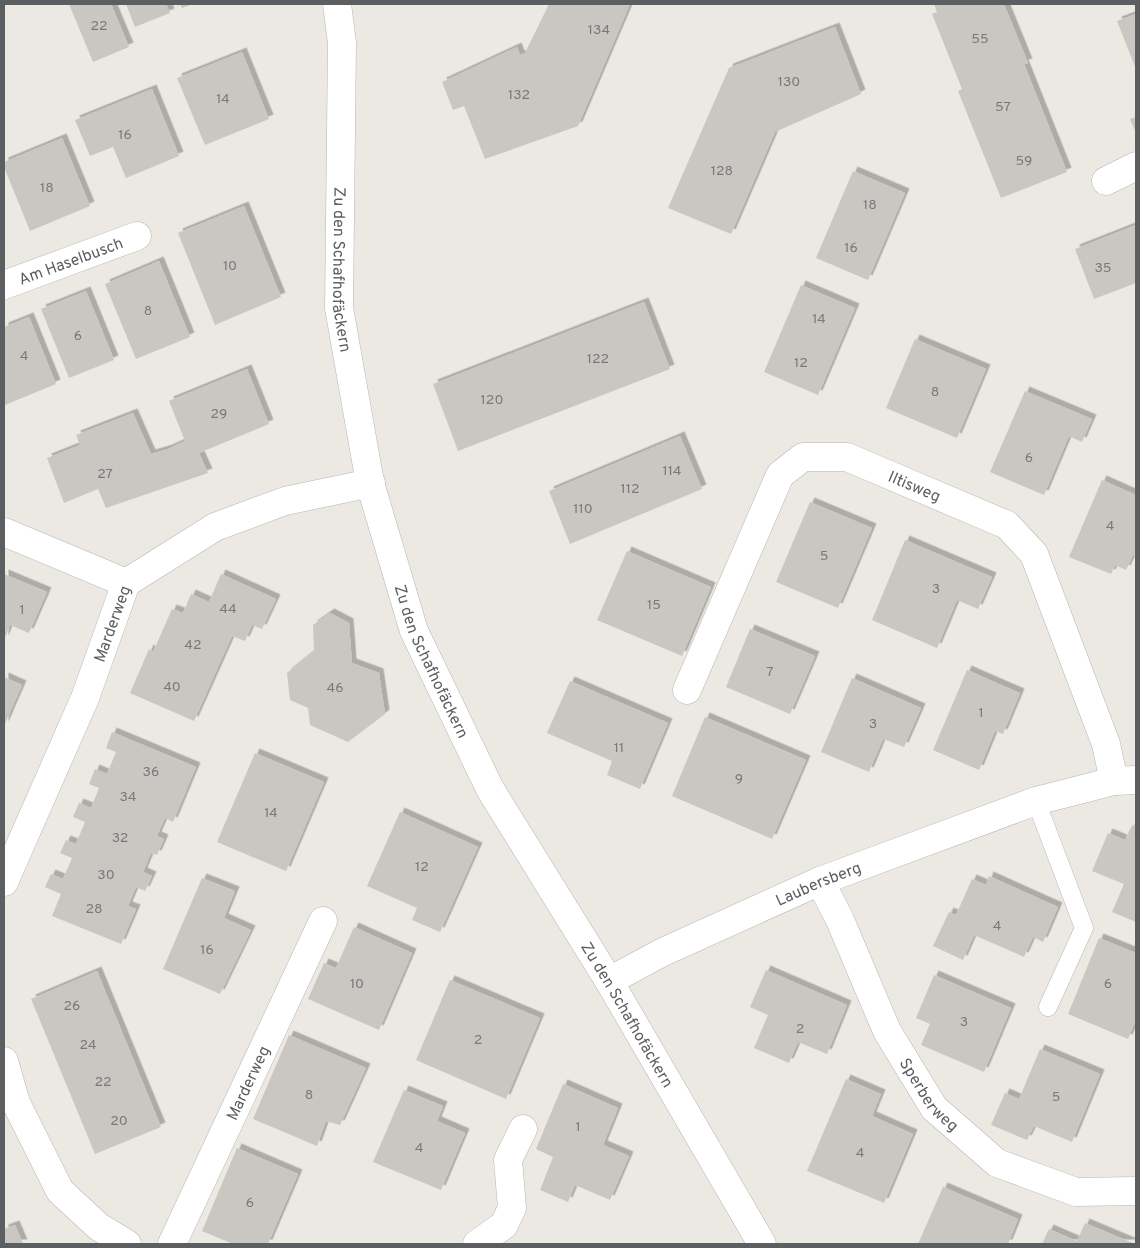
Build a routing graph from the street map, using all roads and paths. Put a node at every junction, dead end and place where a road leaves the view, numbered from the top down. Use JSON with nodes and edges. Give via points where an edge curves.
{"nodes":[{"id":1,"x":337,"y":4,"type":"edge"},
{"id":2,"x":1136,"y":166,"type":"edge"},
{"id":3,"x":1106,"y":180,"type":"dead end"},
{"id":4,"x":137,"y":236,"type":"dead end"},
{"id":5,"x":4,"y":285,"type":"edge"},
{"id":6,"x":371,"y":483,"type":"junction"},
{"id":7,"x":4,"y":532,"type":"edge"},
{"id":8,"x":126,"y":584,"type":"junction"},
{"id":9,"x":688,"y":690,"type":"dead end"},
{"id":10,"x":1125,"y":780,"type":"edge"},
{"id":11,"x":1036,"y":801,"type":"junction"},
{"id":12,"x":820,"y":881,"type":"junction"},
{"id":13,"x":4,"y":882,"type":"edge"},
{"id":14,"x":323,"y":922,"type":"dead end"},
{"id":15,"x":609,"y":981,"type":"junction"},
{"id":16,"x":1048,"y":1008,"type":"dead end"},
{"id":17,"x":4,"y":1061,"type":"edge"},
{"id":18,"x":10,"y":1106,"type":"edge"},
{"id":19,"x":523,"y":1129,"type":"dead end"},
{"id":20,"x":1136,"y":1191,"type":"edge"},
{"id":21,"x":128,"y":1244,"type":"edge"},
{"id":22,"x":172,"y":1244,"type":"edge"},
{"id":23,"x":477,"y":1244,"type":"edge"},
{"id":24,"x":762,"y":1244,"type":"edge"}],
"edges":[{"from":1,"to":6,"type":"street","name":"Zu den Schafhofäckern","via":[[342,44],[339,308]]},
{"from":2,"to":3,"type":"street"},
{"from":4,"to":5,"type":"street","name":"Am Haselbusch"},
{"from":6,"to":8,"type":"street","name":"Marderweg","via":[[285,501],[215,527]]},
{"from":6,"to":15,"type":"street","name":"Zu den Schafhofäckern","via":[[414,631],[490,789]]},
{"from":7,"to":8,"type":"street"},
{"from":8,"to":13,"type":"street","name":"Marderweg","via":[[85,698]]},
{"from":9,"to":10,"type":"street","name":"Iltisweg","via":[[780,475],[802,457],[847,457],[1007,524],[1034,554],[1106,744]]},
{"from":10,"to":11,"type":"street","name":"Laubersberg"},
{"from":11,"to":12,"type":"street","name":"Laubersberg"},
{"from":11,"to":16,"type":"lane","via":[[1084,928]]},
{"from":12,"to":15,"type":"street","name":"Laubersberg","via":[[663,952]]},
{"from":12,"to":20,"type":"street","name":"Sperberweg","via":[[887,1031],[934,1108],[997,1163],[1076,1192]]},
{"from":14,"to":22,"type":"street","name":"Marderweg"},
{"from":15,"to":24,"type":"street","name":"Zu den Schafhofäckern"},
{"from":17,"to":18,"type":"street"},
{"from":18,"to":21,"type":"street","via":[[60,1190],[99,1227]]},
{"from":19,"to":23,"type":"street","via":[[508,1160],[512,1208],[504,1225]]}]}
